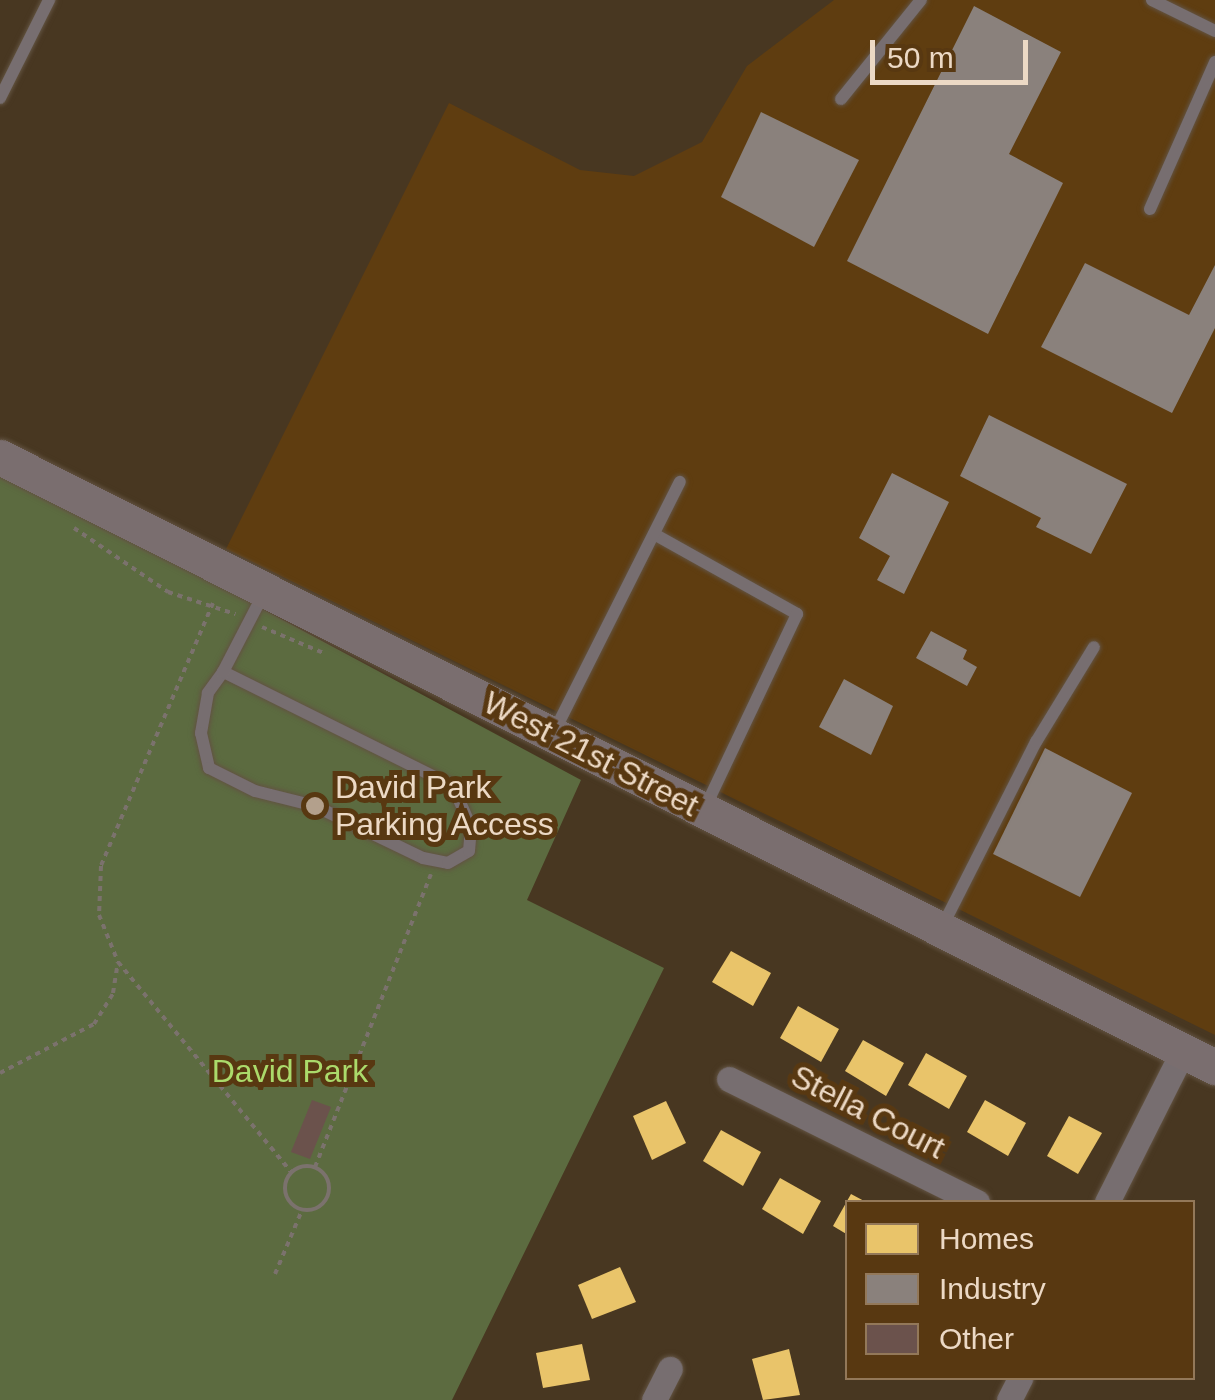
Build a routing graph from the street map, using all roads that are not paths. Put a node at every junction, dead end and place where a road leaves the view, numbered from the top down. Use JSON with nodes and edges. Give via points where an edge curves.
{"nodes":[{"id":1,"x":49,"y":0,"type":"edge"},
{"id":2,"x":922,"y":0,"type":"edge"},
{"id":3,"x":1152,"y":0,"type":"edge"},
{"id":4,"x":1215,"y":32,"type":"edge"},
{"id":5,"x":1215,"y":62,"type":"edge"},
{"id":6,"x":0,"y":98,"type":"edge"},
{"id":7,"x":841,"y":99,"type":"dead end"},
{"id":8,"x":1150,"y":209,"type":"dead end"},
{"id":9,"x":0,"y":457,"type":"edge"},
{"id":10,"x":680,"y":482,"type":"dead end"},
{"id":11,"x":654,"y":534,"type":"junction"},
{"id":12,"x":266,"y":590,"type":"junction"},
{"id":13,"x":1094,"y":646,"type":"dead end"},
{"id":14,"x":223,"y":672,"type":"junction"},
{"id":15,"x":553,"y":734,"type":"junction"},
{"id":16,"x":704,"y":810,"type":"junction"},
{"id":17,"x":941,"y":929,"type":"junction"},
{"id":18,"x":1183,"y":1051,"type":"junction"},
{"id":19,"x":1215,"y":1067,"type":"edge"},
{"id":20,"x":729,"y":1079,"type":"dead end"},
{"id":21,"x":972,"y":1200,"type":"edge"},
{"id":22,"x":1108,"y":1200,"type":"edge"},
{"id":23,"x":670,"y":1369,"type":"dead end"},
{"id":24,"x":654,"y":1400,"type":"edge"}],
"edges":[{"from":1,"to":6,"type":"lane"},
{"from":2,"to":7,"type":"lane"},
{"from":3,"to":4,"type":"lane"},
{"from":5,"to":8,"type":"lane"},
{"from":9,"to":12,"type":"street","name":"West 21st Street"},
{"from":10,"to":11,"type":"lane"},
{"from":11,"to":15,"type":"lane"},
{"from":11,"to":16,"type":"lane","via":[[797,614]]},
{"from":12,"to":14,"type":"lane"},
{"from":12,"to":15,"type":"street","name":"West 21st Street"},
{"from":13,"to":17,"type":"lane","via":[[1036,742]]},
{"from":14,"to":14,"type":"lane","via":[[208,693],[201,733],[210,768],[434,860],[448,863],[469,851],[471,827],[453,786]]},
{"from":15,"to":16,"type":"street","name":"West 21st Street"},
{"from":16,"to":17,"type":"street","name":"West 21st Street"},
{"from":17,"to":18,"type":"street","name":"West 21st Street"},
{"from":18,"to":19,"type":"street","name":"West 21st Street"},
{"from":18,"to":22,"type":"street"},
{"from":20,"to":21,"type":"street","name":"Stella Court"},
{"from":23,"to":24,"type":"street"}]}
